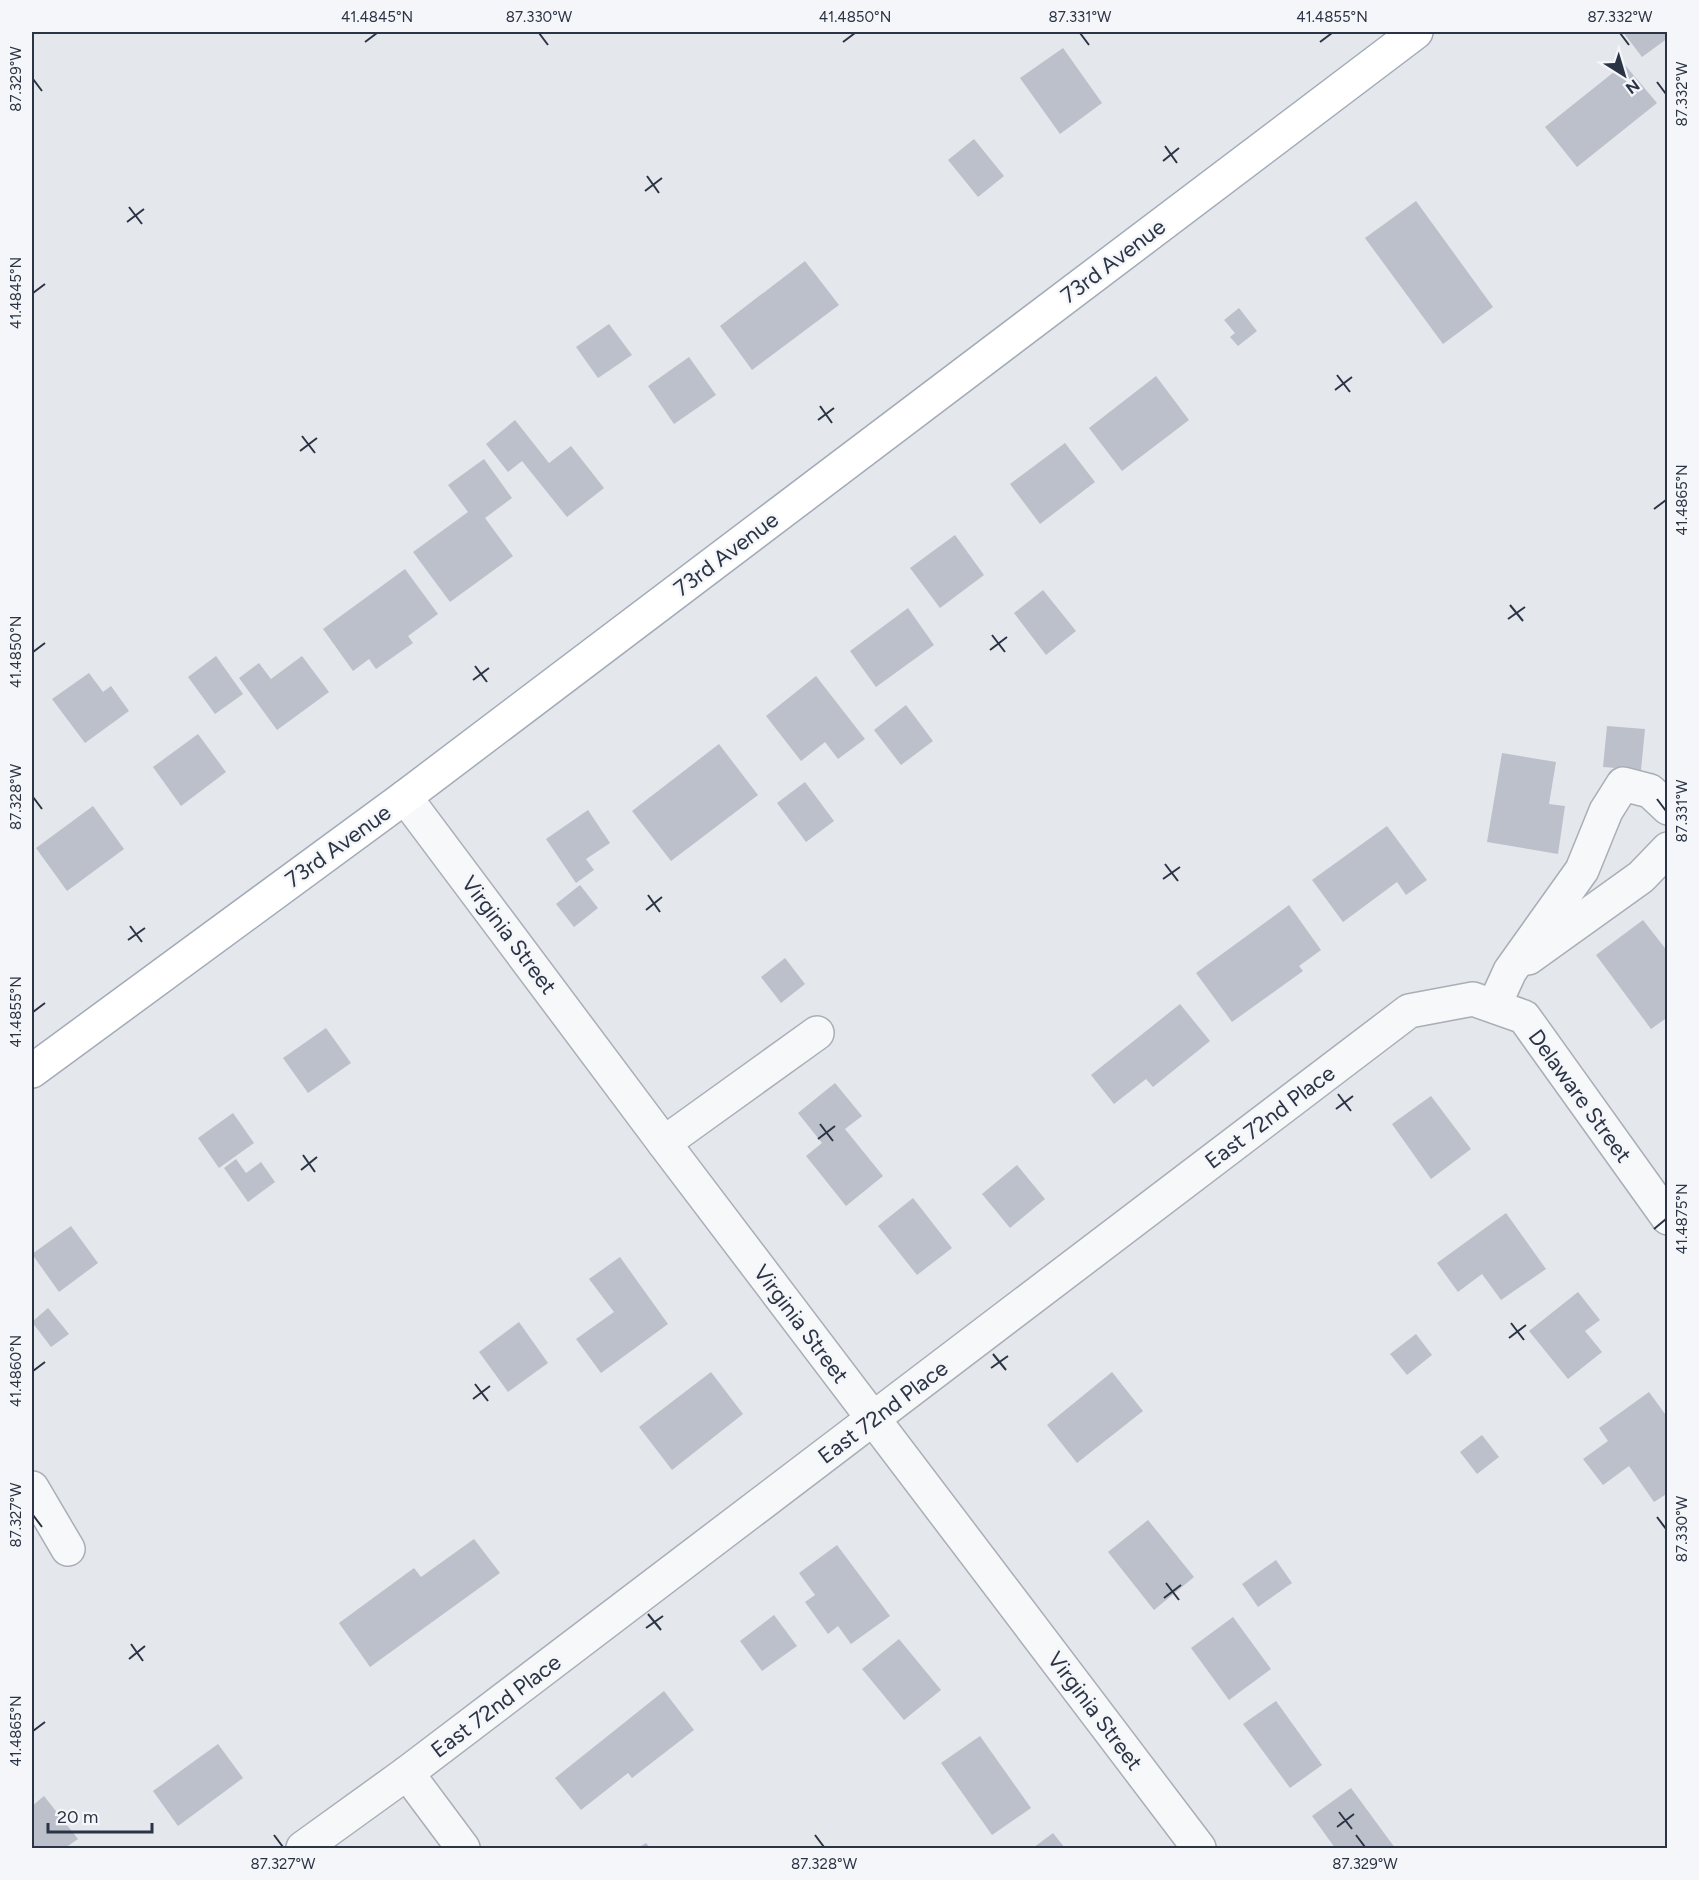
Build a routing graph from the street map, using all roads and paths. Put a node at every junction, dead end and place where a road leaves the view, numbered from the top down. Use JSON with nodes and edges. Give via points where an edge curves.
{"nodes":[{"id":1,"x":1416,"y":32,"type":"edge"},
{"id":2,"x":405,"y":797,"type":"junction"},
{"id":3,"x":1668,"y":808,"type":"edge"},
{"id":4,"x":1668,"y":849,"type":"edge"},
{"id":5,"x":1510,"y":971,"type":"junction"},
{"id":6,"x":1484,"y":1003,"type":"junction"},
{"id":7,"x":817,"y":1033,"type":"dead end"},
{"id":8,"x":32,"y":1071,"type":"edge"},
{"id":9,"x":664,"y":1143,"type":"junction"},
{"id":10,"x":1668,"y":1218,"type":"edge"},
{"id":11,"x":874,"y":1419,"type":"junction"},
{"id":12,"x":32,"y":1488,"type":"edge"},
{"id":13,"x":68,"y":1549,"type":"dead end"},
{"id":14,"x":407,"y":1773,"type":"junction"},
{"id":15,"x":303,"y":1848,"type":"edge"},
{"id":16,"x":463,"y":1848,"type":"edge"},
{"id":17,"x":1200,"y":1848,"type":"edge"}],
"edges":[{"from":1,"to":2,"type":"main road","name":"73rd Avenue"},
{"from":2,"to":8,"type":"main road","name":"73rd Avenue"},
{"from":2,"to":9,"type":"street","name":"Virginia Street"},
{"from":3,"to":5,"type":"street","via":[[1650,791],[1623,784],[1606,811],[1582,870]]},
{"from":4,"to":5,"type":"street","via":[[1641,877]]},
{"from":5,"to":6,"type":"street"},
{"from":6,"to":10,"type":"street","name":"Delaware Street","via":[[1524,1017]]},
{"from":6,"to":11,"type":"street","name":"East 72nd Place","via":[[1408,1011]]},
{"from":7,"to":9,"type":"street"},
{"from":9,"to":11,"type":"street","name":"Virginia Street"},
{"from":11,"to":14,"type":"street","name":"East 72nd Place"},
{"from":11,"to":17,"type":"street","name":"Virginia Street"},
{"from":12,"to":13,"type":"street"},
{"from":14,"to":15,"type":"street","name":"East 72nd Place"},
{"from":14,"to":16,"type":"street"}]}
